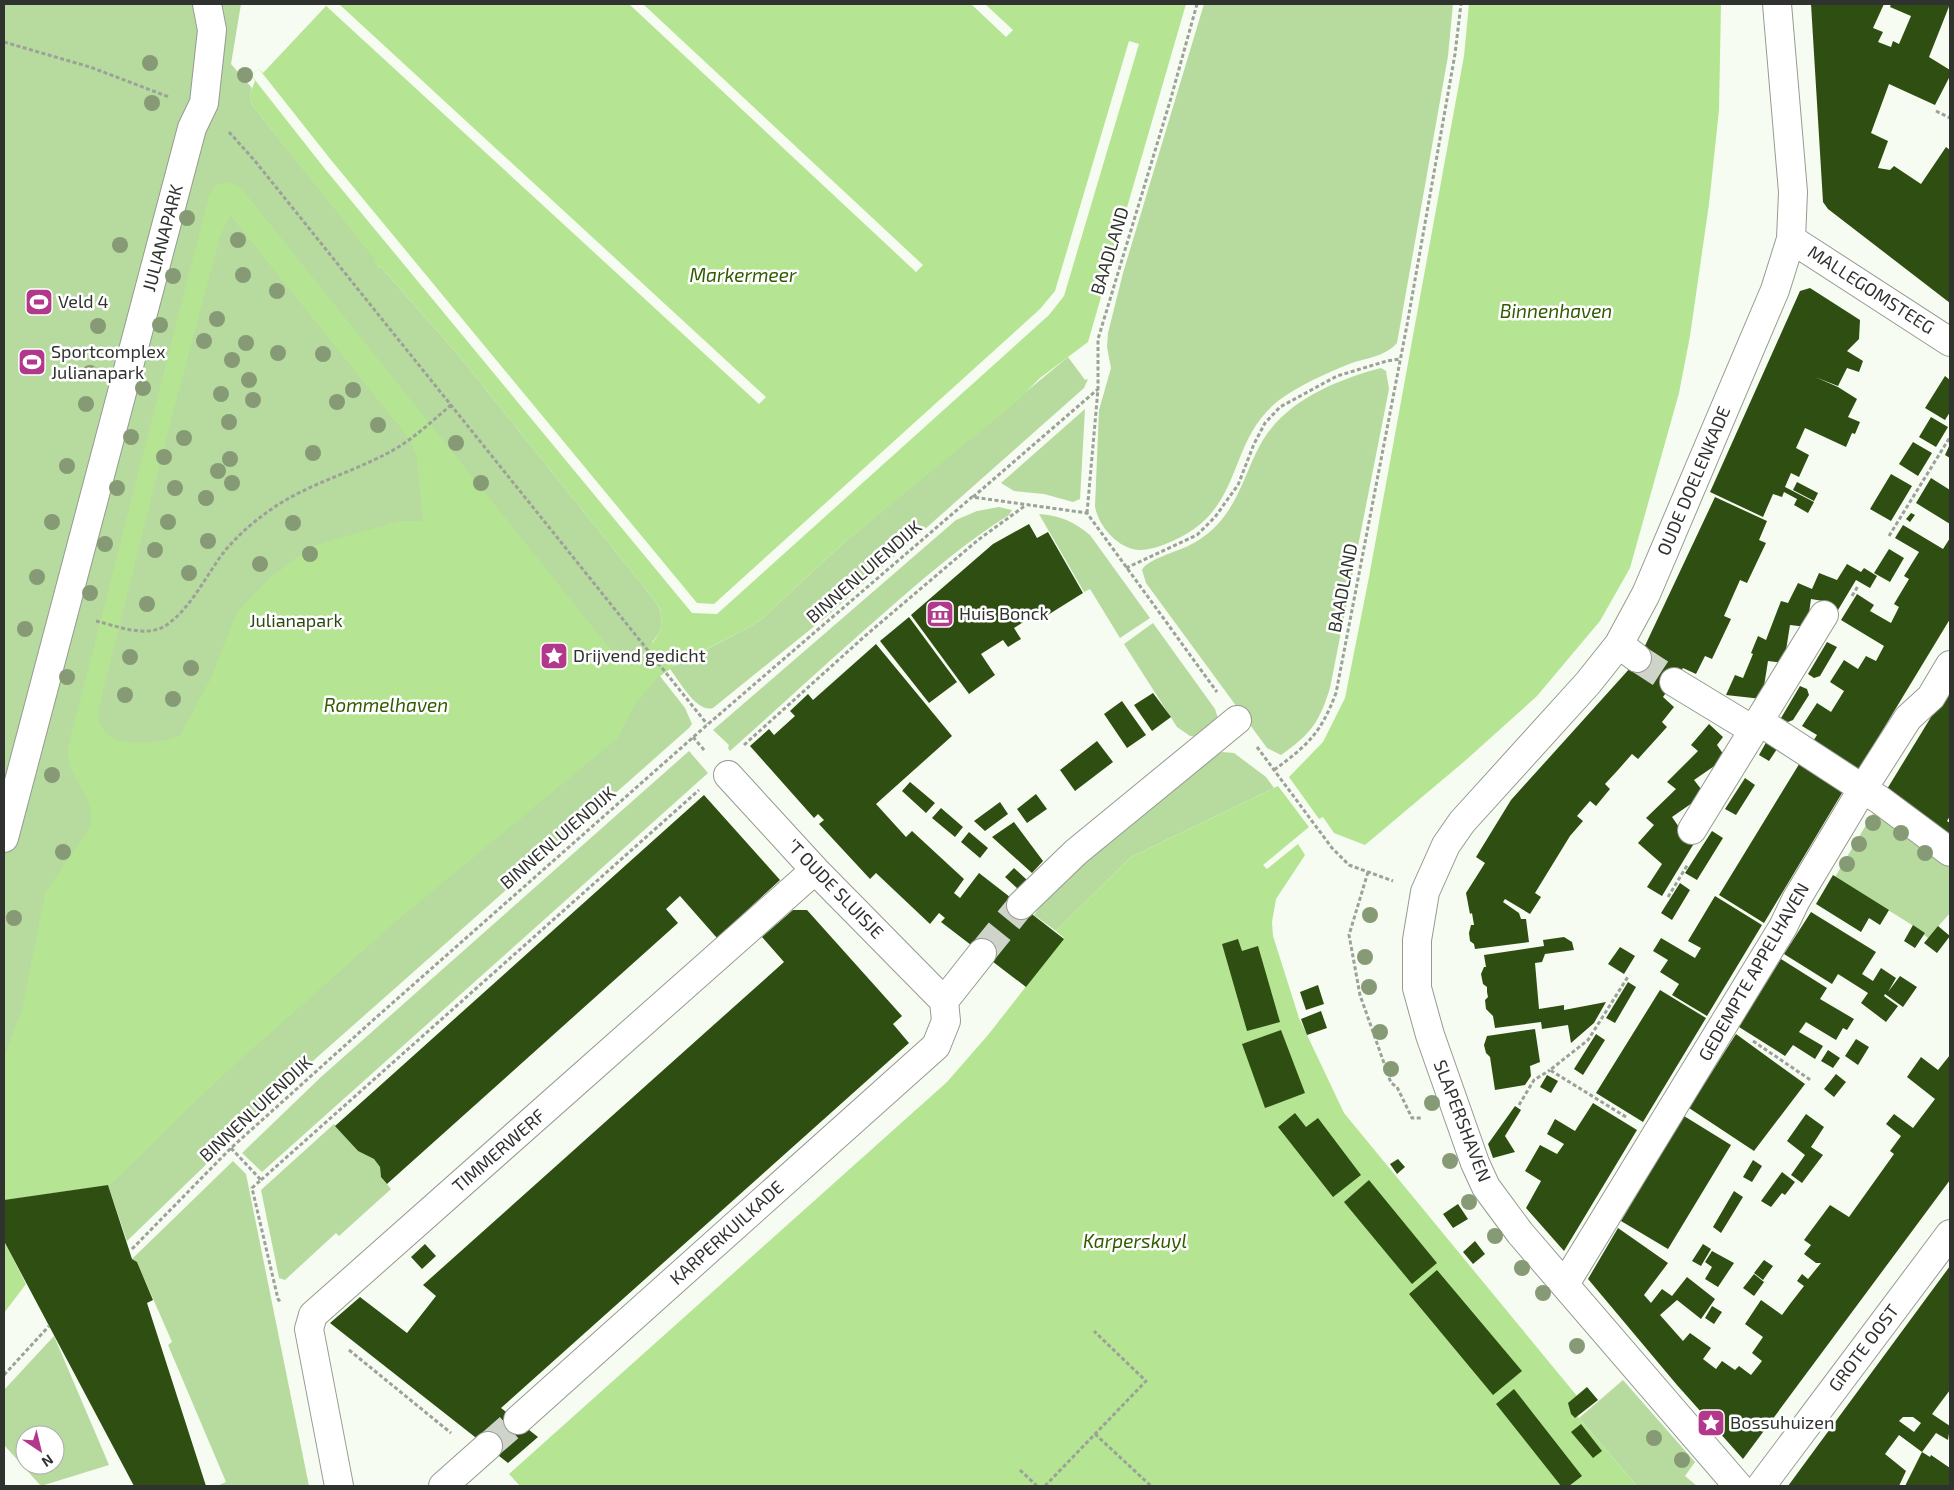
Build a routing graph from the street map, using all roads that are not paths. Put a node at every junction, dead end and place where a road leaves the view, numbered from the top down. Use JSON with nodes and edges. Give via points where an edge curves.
{"nodes":[{"id":1,"x":207,"y":4,"type":"edge"},
{"id":2,"x":1777,"y":4,"type":"edge"},
{"id":3,"x":1791,"y":239,"type":"junction"},
{"id":4,"x":1950,"y":342,"type":"edge"},
{"id":5,"x":1824,"y":614,"type":"dead end"},
{"id":6,"x":1950,"y":665,"type":"edge"},
{"id":7,"x":1674,"y":682,"type":"tunnel mouth"},
{"id":8,"x":1237,"y":720,"type":"road end"},
{"id":9,"x":1762,"y":730,"type":"junction"},
{"id":10,"x":716,"y":780,"type":"road end"},
{"id":11,"x":1862,"y":790,"type":"junction"},
{"id":12,"x":1692,"y":830,"type":"dead end"},
{"id":13,"x":4,"y":838,"type":"edge"},
{"id":14,"x":1950,"y":852,"type":"edge"},
{"id":15,"x":815,"y":870,"type":"junction"},
{"id":16,"x":1425,"y":892,"type":"joint"},
{"id":17,"x":1021,"y":905,"type":"tunnel mouth"},
{"id":18,"x":982,"y":953,"type":"tunnel mouth"},
{"id":19,"x":944,"y":1001,"type":"junction"},
{"id":20,"x":1950,"y":1234,"type":"edge"},
{"id":21,"x":1565,"y":1284,"type":"junction"},
{"id":22,"x":518,"y":1420,"type":"tunnel mouth"},
{"id":23,"x":483,"y":1451,"type":"tunnel mouth"},
{"id":24,"x":339,"y":1486,"type":"edge"},
{"id":25,"x":443,"y":1486,"type":"edge"},
{"id":26,"x":1738,"y":1486,"type":"edge"},
{"id":27,"x":1760,"y":1486,"type":"edge"}],
"edges":[{"from":1,"to":13,"type":"street","name":"JULIANAPARK","via":[[212,30],[204,103],[192,128]]},
{"from":2,"to":3,"type":"street","name":"OUDE DOELENKADE","via":[[1793,192]]},
{"from":3,"to":4,"type":"street","name":"MALLEGOMSTEEG"},
{"from":3,"to":16,"type":"street","name":"OUDE DOELENKADE","via":[[1775,290],[1646,594],[1628,651],[1588,683],[1462,822],[1446,844]]},
{"from":5,"to":9,"type":"street"},
{"from":6,"to":11,"type":"street","name":"GEDEMPTE APPELHAVEN","via":[[1931,697],[1908,718]]},
{"from":7,"to":9,"type":"street"},
{"from":8,"to":17,"type":"street","via":[[1076,852]]},
{"from":9,"to":11,"type":"street"},
{"from":9,"to":12,"type":"street"},
{"from":10,"to":15,"type":"street","name":"'T OUDE SLUISJE"},
{"from":11,"to":14,"type":"street"},
{"from":11,"to":21,"type":"street","name":"GEDEMPTE APPELHAVEN","via":[[1726,1023]]},
{"from":15,"to":19,"type":"street","name":"'T OUDE SLUISJE"},
{"from":15,"to":24,"type":"street","name":"TIMMERWERF","via":[[313,1315],[309,1329]]},
{"from":16,"to":21,"type":"street","name":"SLAPERSHAVEN","via":[[1417,940],[1417,988],[1458,1114],[1486,1187],[1520,1233]]},
{"from":18,"to":19,"type":"street"},
{"from":19,"to":22,"type":"street","name":"KARPERKUILKADE","via":[[946,1021],[936,1046]]},
{"from":20,"to":27,"type":"street","name":"GROTE OOST"},
{"from":21,"to":26,"type":"street","name":"SLAPERSHAVEN"},
{"from":23,"to":25,"type":"street"}]}
